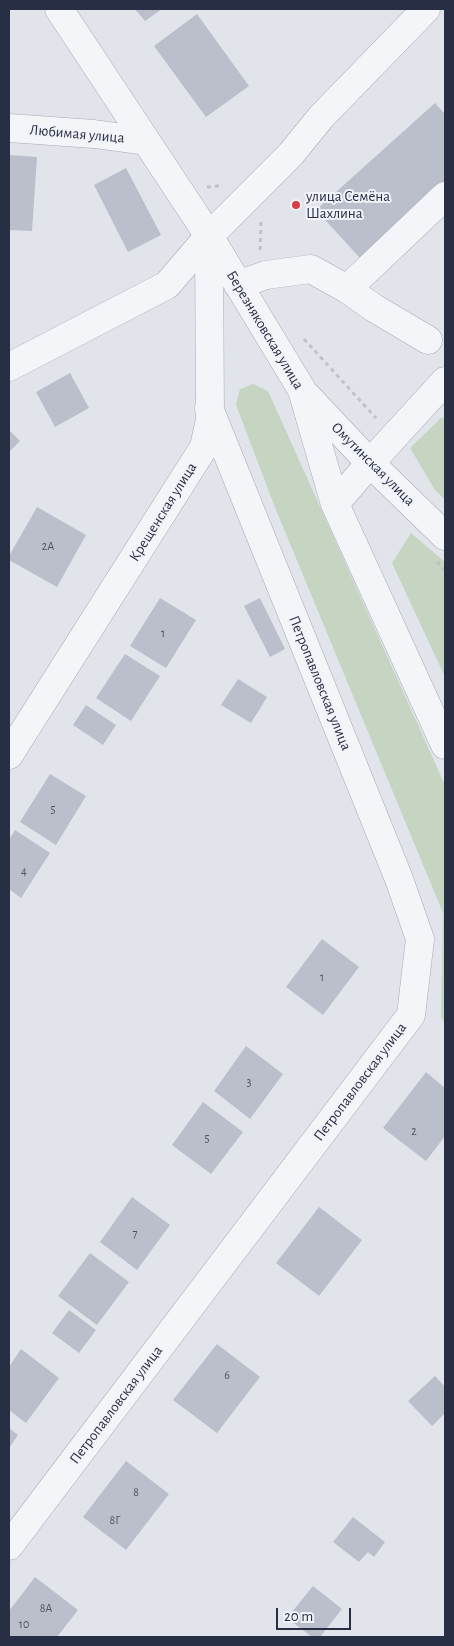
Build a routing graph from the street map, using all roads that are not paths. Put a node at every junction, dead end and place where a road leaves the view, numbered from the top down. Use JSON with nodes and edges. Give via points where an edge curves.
{"nodes":[{"id":1,"x":59,"y":9,"type":"edge"},
{"id":2,"x":426,"y":9,"type":"edge"},
{"id":3,"x":9,"y":128,"type":"edge"},
{"id":4,"x":146,"y":141,"type":"junction"},
{"id":5,"x":445,"y":196,"type":"edge"},
{"id":6,"x":209,"y":236,"type":"junction"},
{"id":7,"x":238,"y":285,"type":"junction"},
{"id":8,"x":347,"y":289,"type":"junction"},
{"id":9,"x":428,"y":340,"type":"dead end"},
{"id":10,"x":9,"y":366,"type":"edge"},
{"id":11,"x":444,"y":384,"type":"edge"},
{"id":12,"x":302,"y":390,"type":"junction"},
{"id":13,"x":209,"y":408,"type":"junction"},
{"id":14,"x":370,"y":463,"type":"junction"},
{"id":15,"x":335,"y":504,"type":"junction"},
{"id":16,"x":439,"y":546,"type":"edge"},
{"id":17,"x":445,"y":745,"type":"edge"},
{"id":18,"x":9,"y":755,"type":"edge"},
{"id":19,"x":9,"y":1546,"type":"edge"}],
"edges":[{"from":1,"to":4,"type":"street"},
{"from":2,"to":6,"type":"street","via":[[321,117],[291,154]]},
{"from":3,"to":4,"type":"street","name":"Любимая улица"},
{"from":4,"to":6,"type":"street"},
{"from":5,"to":8,"type":"street"},
{"from":6,"to":7,"type":"street","name":"Березняковская улица"},
{"from":6,"to":10,"type":"street","via":[[167,285]]},
{"from":6,"to":13,"type":"street","name":"Крещенская улица"},
{"from":7,"to":8,"type":"street","via":[[266,275],[311,269]]},
{"from":7,"to":12,"type":"street","name":"Березняковская улица"},
{"from":8,"to":9,"type":"street"},
{"from":11,"to":14,"type":"street"},
{"from":12,"to":14,"type":"street","name":"Омутинская улица"},
{"from":12,"to":15,"type":"street","name":"Березняковская улица"},
{"from":13,"to":18,"type":"street","name":"Крещенская улица","via":[[210,420],[204,447]]},
{"from":13,"to":19,"type":"street","name":"Петропавловская улица","via":[[400,879],[420,939],[411,1015]]},
{"from":14,"to":15,"type":"street"},
{"from":14,"to":16,"type":"street","name":"Омутинская улица"},
{"from":15,"to":17,"type":"street","name":"Березняковская улица"}]}
